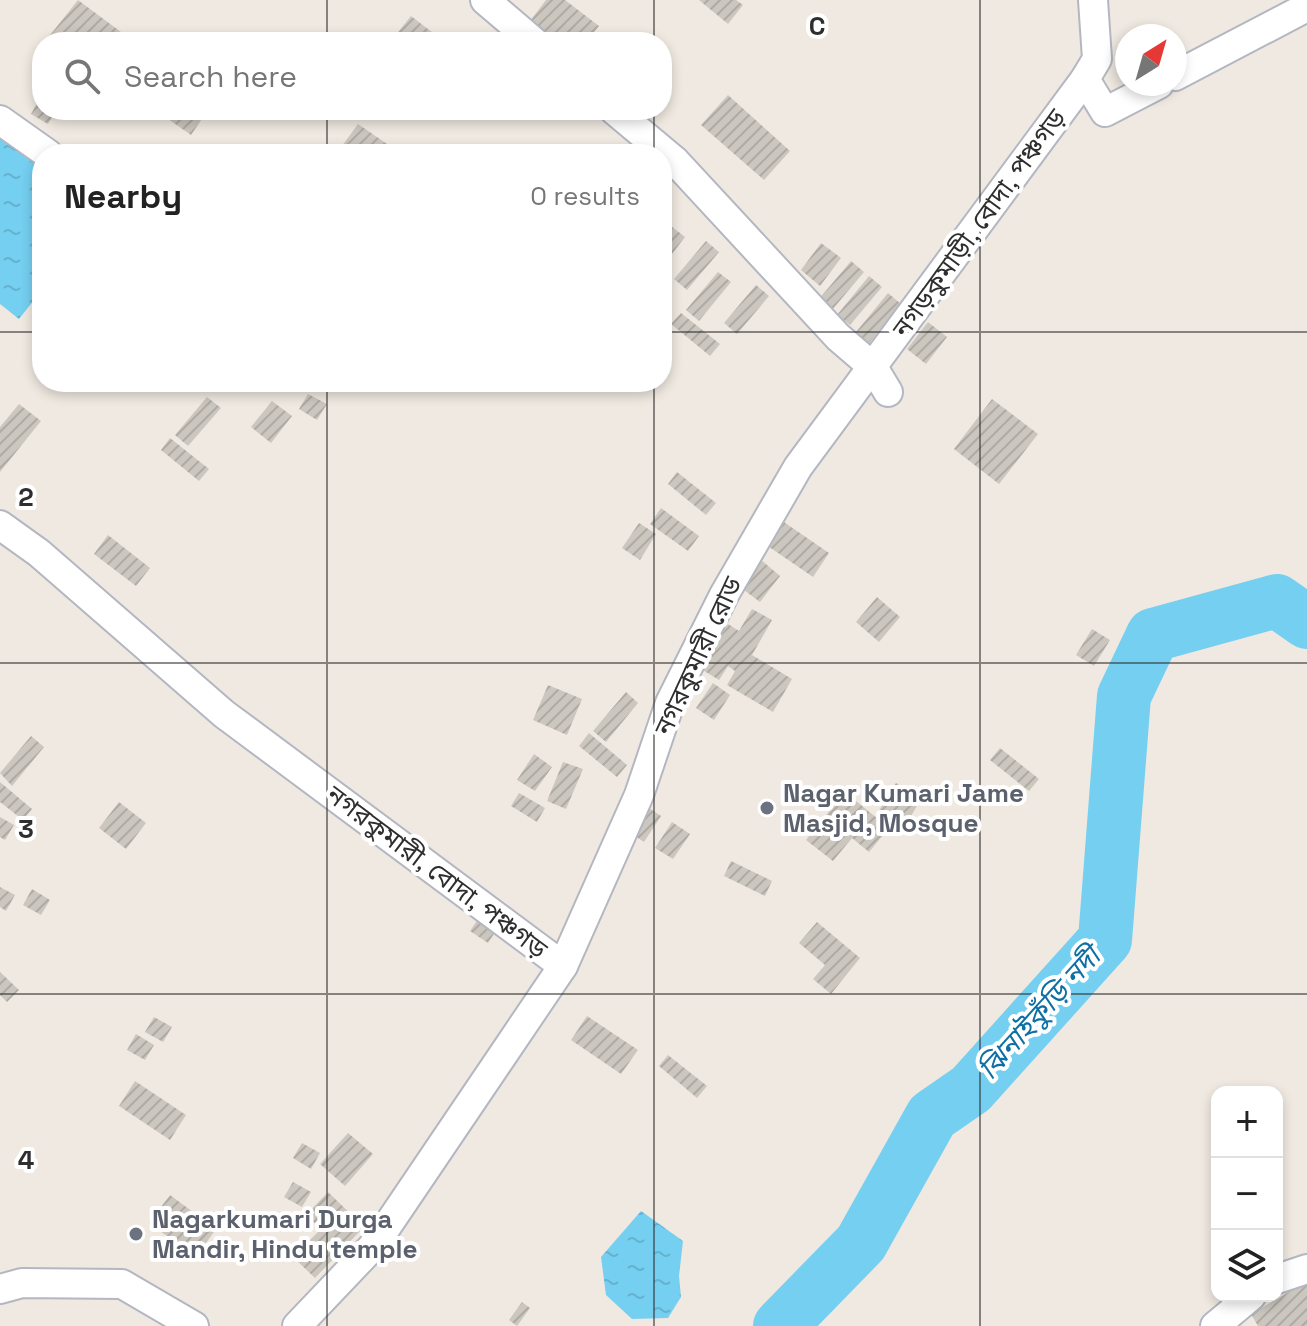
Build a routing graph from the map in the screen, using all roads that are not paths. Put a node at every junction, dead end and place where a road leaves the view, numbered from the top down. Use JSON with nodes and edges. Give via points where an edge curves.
{"nodes":[{"id":1,"x":485,"y":0,"type":"edge"},
{"id":2,"x":1093,"y":0,"type":"edge"},
{"id":3,"x":1307,"y":7,"type":"edge"},
{"id":4,"x":522,"y":32,"type":"edge"},
{"id":5,"x":1187,"y":70,"type":"edge"},
{"id":6,"x":1085,"y":79,"type":"junction"},
{"id":7,"x":1136,"y":96,"type":"edge"},
{"id":8,"x":0,"y":120,"type":"edge"},
{"id":9,"x":626,"y":120,"type":"edge"},
{"id":10,"x":34,"y":144,"type":"edge"},
{"id":11,"x":655,"y":144,"type":"edge"},
{"id":12,"x":672,"y":158,"type":"edge"},
{"id":13,"x":873,"y":367,"type":"junction"},
{"id":14,"x":888,"y":392,"type":"dead end"},
{"id":15,"x":0,"y":525,"type":"edge"},
{"id":16,"x":563,"y":966,"type":"junction"},
{"id":17,"x":1307,"y":1269,"type":"edge"},
{"id":18,"x":1283,"y":1277,"type":"edge"},
{"id":19,"x":0,"y":1289,"type":"edge"},
{"id":20,"x":1244,"y":1302,"type":"edge"},
{"id":21,"x":194,"y":1326,"type":"edge"},
{"id":22,"x":297,"y":1326,"type":"edge"},
{"id":23,"x":1215,"y":1326,"type":"edge"}],
"edges":[{"from":1,"to":4,"type":"street"},
{"from":2,"to":6,"type":"street","name":"নগড়কুমাড়ী, বোদা, পঞ্চগড়","via":[[1097,59]]},
{"from":3,"to":5,"type":"street"},
{"from":6,"to":7,"type":"street","via":[[1105,112]]},
{"from":6,"to":13,"type":"street","name":"নগড়কুমাড়ী, বোদা, পঞ্চগড়"},
{"from":8,"to":10,"type":"street"},
{"from":9,"to":11,"type":"street"},
{"from":12,"to":13,"type":"street","via":[[838,337]]},
{"from":13,"to":14,"type":"street"},
{"from":13,"to":16,"type":"street","name":"নগরকুমারী রোড","via":[[798,467],[724,595],[670,703],[639,795]]},
{"from":15,"to":16,"type":"street","name":"নগরকুমারী, বোদা, পঞ্চগড়","via":[[224,714]]},
{"from":16,"to":22,"type":"street","name":"নগরকুমারী, বোদা, পঞ্চগড়","via":[[375,1244]]},
{"from":17,"to":18,"type":"street"},
{"from":19,"to":21,"type":"street","via":[[22,1283],[122,1284]]},
{"from":20,"to":23,"type":"street"}]}
